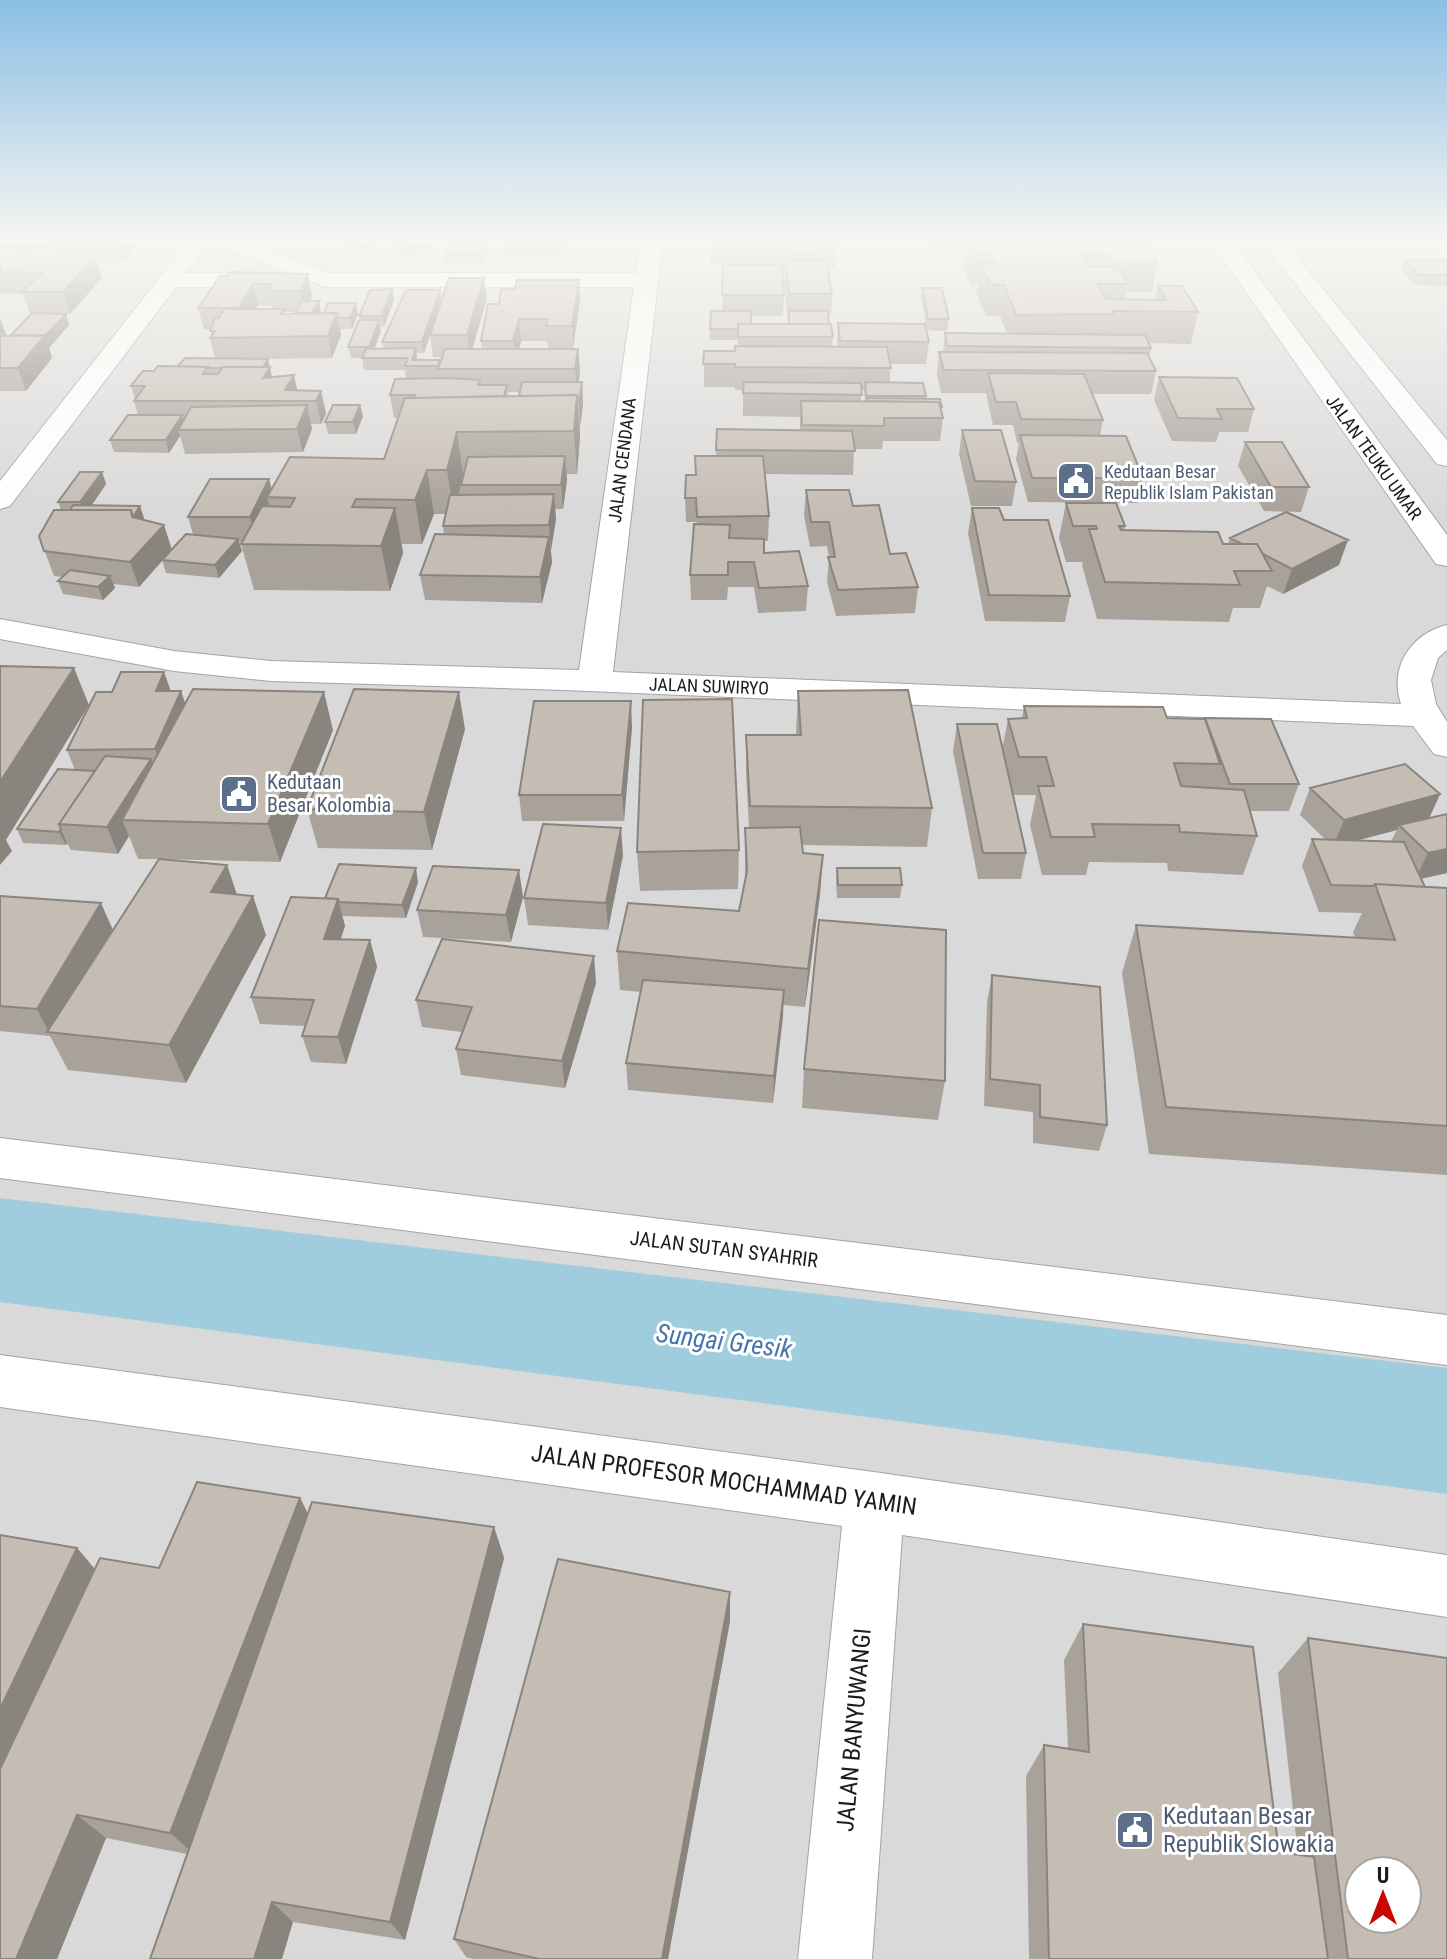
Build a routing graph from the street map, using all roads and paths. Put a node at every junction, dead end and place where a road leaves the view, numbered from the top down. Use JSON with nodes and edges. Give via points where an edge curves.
{"nodes":[{"id":1,"x":131,"y":330,"type":"edge"},
{"id":2,"x":639,"y":330,"type":"edge"},
{"id":3,"x":1285,"y":330,"type":"edge"},
{"id":4,"x":1344,"y":330,"type":"edge"},
{"id":5,"x":1447,"y":458,"type":"edge"},
{"id":6,"x":0,"y":500,"type":"edge"},
{"id":7,"x":1447,"y":557,"type":"edge"},
{"id":8,"x":0,"y":629,"type":"edge"},
{"id":9,"x":1447,"y":635,"type":"edge"},
{"id":10,"x":595,"y":681,"type":"junction"},
{"id":11,"x":1422,"y":716,"type":"junction"},
{"id":12,"x":1447,"y":746,"type":"edge"},
{"id":13,"x":0,"y":1158,"type":"edge"},
{"id":14,"x":1447,"y":1340,"type":"edge"},
{"id":15,"x":0,"y":1381,"type":"edge"},
{"id":16,"x":874,"y":1501,"type":"junction"},
{"id":17,"x":1447,"y":1586,"type":"edge"},
{"id":18,"x":835,"y":1959,"type":"edge"}],
"edges":[{"from":1,"to":6,"type":"street"},
{"from":2,"to":10,"type":"street","name":"JALAN CENDANA"},
{"from":3,"to":7,"type":"street","name":"JALAN TEUKU UMAR"},
{"from":4,"to":5,"type":"street"},
{"from":8,"to":10,"type":"street","name":"JALAN SUWIRYO","via":[[174,661],[271,671]]},
{"from":9,"to":11,"type":"street","via":[[1422,653],[1412,682]]},
{"from":10,"to":11,"type":"street","name":"JALAN SUWIRYO"},
{"from":11,"to":12,"type":"street"},
{"from":13,"to":14,"type":"street","name":"JALAN SUTAN SYAHRIR"},
{"from":15,"to":16,"type":"street","name":"JALAN PROFESOR MOCHAMMAD YAMIN"},
{"from":16,"to":17,"type":"street","name":"JALAN PROFESOR MOCHAMMAD YAMIN"},
{"from":16,"to":18,"type":"street","name":"JALAN BANYUWANGI"}]}
